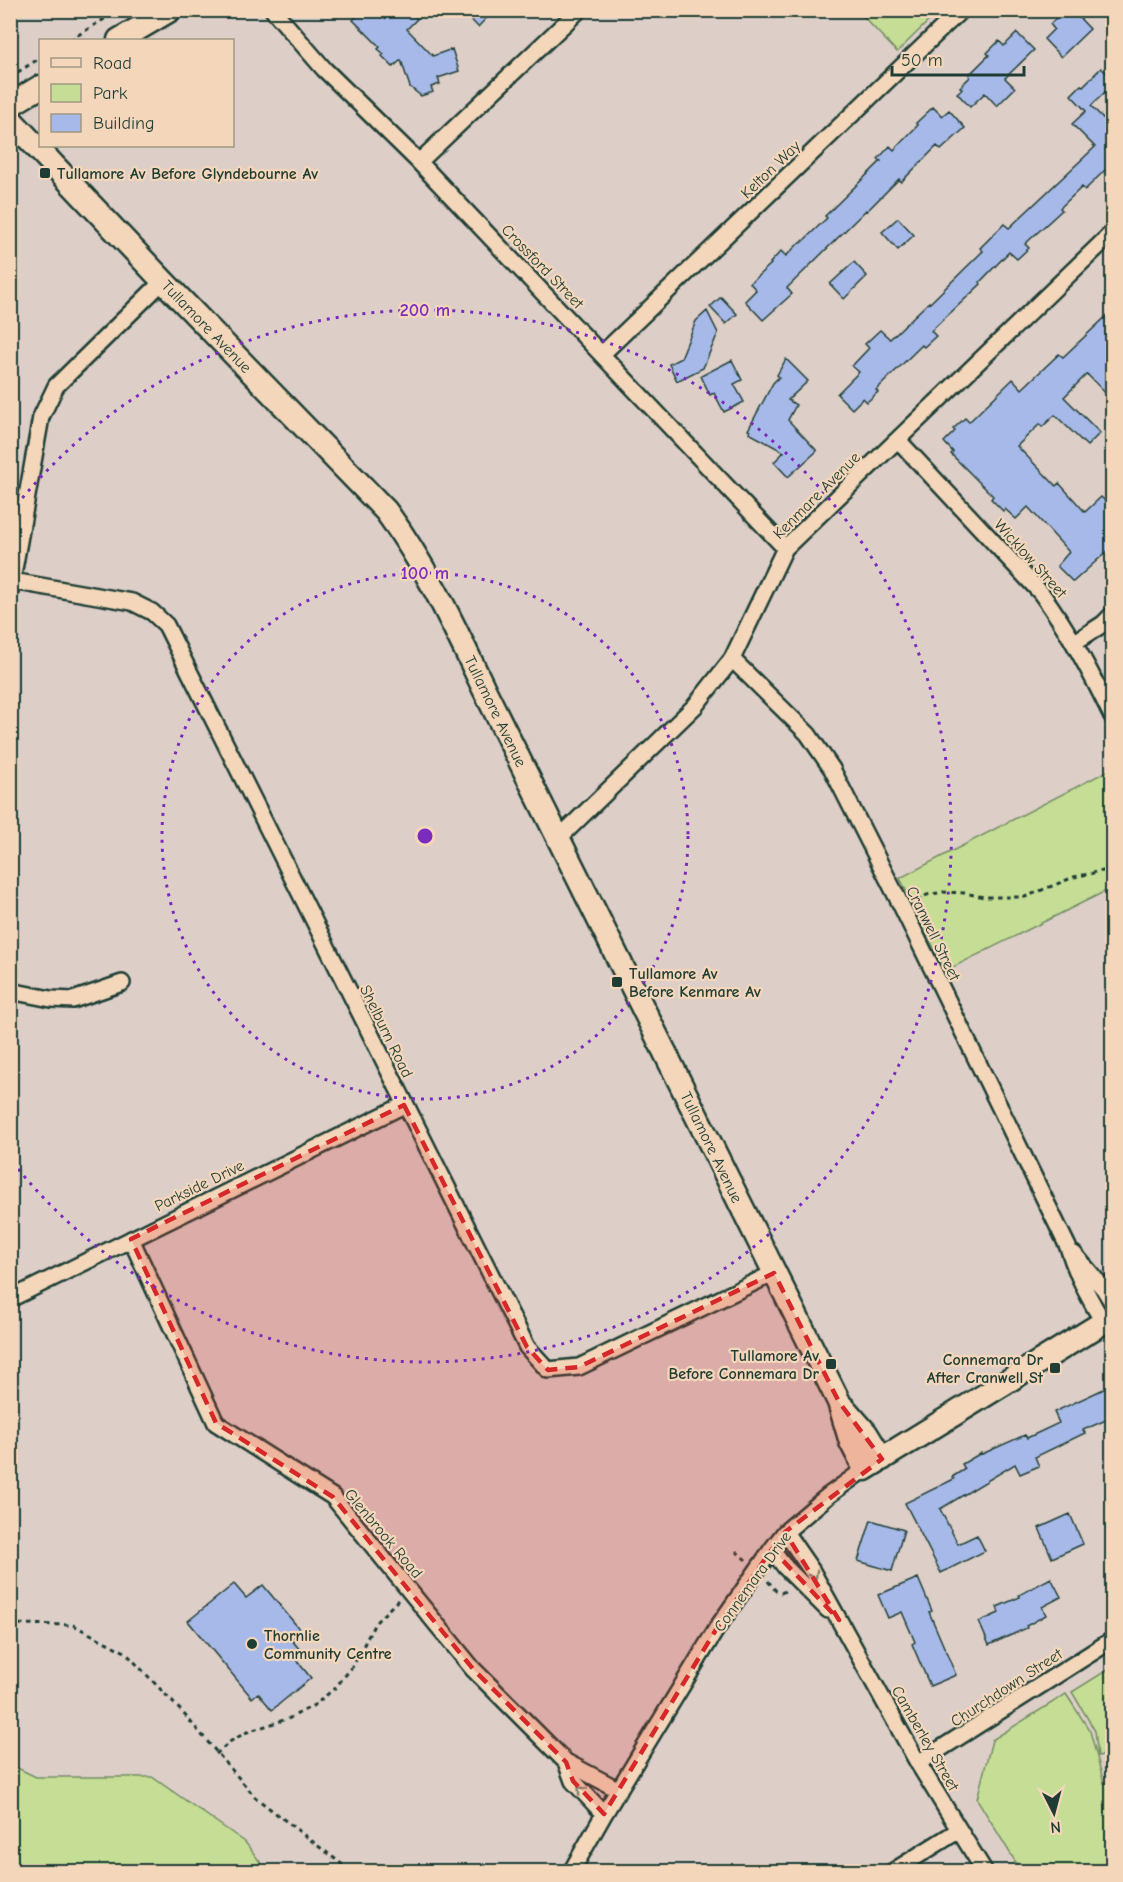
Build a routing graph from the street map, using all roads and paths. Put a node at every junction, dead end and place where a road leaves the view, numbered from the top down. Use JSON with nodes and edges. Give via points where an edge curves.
{"nodes":[{"id":1,"x":119,"y":10,"type":"edge"},
{"id":2,"x":170,"y":10,"type":"edge"},
{"id":3,"x":273,"y":10,"type":"edge"},
{"id":4,"x":579,"y":10,"type":"edge"},
{"id":5,"x":961,"y":10,"type":"edge"},
{"id":6,"x":72,"y":39,"type":"edge"},
{"id":7,"x":121,"y":39,"type":"edge"},
{"id":8,"x":39,"y":59,"type":"edge"},
{"id":9,"x":10,"y":77,"type":"edge"},
{"id":10,"x":39,"y":88,"type":"edge"},
{"id":11,"x":10,"y":105,"type":"edge"},
{"id":12,"x":10,"y":119,"type":"edge"},
{"id":13,"x":419,"y":162,"type":"junction"},
{"id":14,"x":1113,"y":233,"type":"edge"},
{"id":15,"x":163,"y":281,"type":"junction"},
{"id":16,"x":602,"y":354,"type":"junction"},
{"id":17,"x":898,"y":440,"type":"junction"},
{"id":18,"x":785,"y":548,"type":"junction"},
{"id":19,"x":11,"y":586,"type":"edge"},
{"id":20,"x":1113,"y":615,"type":"edge"},
{"id":21,"x":1075,"y":642,"type":"junction"},
{"id":22,"x":732,"y":659,"type":"junction"},
{"id":23,"x":1113,"y":716,"type":"edge"},
{"id":24,"x":559,"y":838,"type":"junction"},
{"id":25,"x":1113,"y":869,"type":"edge"},
{"id":26,"x":902,"y":907,"type":"junction"},
{"id":27,"x":122,"y":983,"type":"dead end"},
{"id":28,"x":10,"y":991,"type":"edge"},
{"id":29,"x":404,"y":1105,"type":"junction"},
{"id":30,"x":131,"y":1239,"type":"junction"},
{"id":31,"x":1068,"y":1247,"type":"junction"},
{"id":32,"x":774,"y":1273,"type":"junction"},
{"id":33,"x":10,"y":1299,"type":"edge"},
{"id":34,"x":1113,"y":1302,"type":"edge"},
{"id":35,"x":1108,"y":1320,"type":"edge"},
{"id":36,"x":873,"y":1464,"type":"junction"},
{"id":37,"x":785,"y":1532,"type":"junction"},
{"id":38,"x":772,"y":1549,"type":"junction"},
{"id":39,"x":408,"y":1590,"type":"junction"},
{"id":40,"x":839,"y":1620,"type":"junction"},
{"id":41,"x":10,"y":1624,"type":"edge"},
{"id":42,"x":1113,"y":1640,"type":"edge"},
{"id":43,"x":216,"y":1754,"type":"junction"},
{"id":44,"x":566,"y":1762,"type":"junction"},
{"id":45,"x":918,"y":1763,"type":"junction"},
{"id":46,"x":619,"y":1790,"type":"junction"},
{"id":47,"x":604,"y":1814,"type":"junction"},
{"id":48,"x":959,"y":1830,"type":"junction"},
{"id":49,"x":352,"y":1872,"type":"edge"},
{"id":50,"x":572,"y":1872,"type":"edge"},
{"id":51,"x":892,"y":1872,"type":"edge"},
{"id":52,"x":985,"y":1872,"type":"edge"}],
"edges":[{"from":1,"to":6,"type":"path"},
{"from":2,"to":7,"type":"street"},
{"from":3,"to":13,"type":"street","name":"Crossford Street","via":[[324,69]]},
{"from":4,"to":13,"type":"street"},
{"from":5,"to":16,"type":"street","name":"Kelton Way"},
{"from":8,"to":9,"type":"path"},
{"from":10,"to":11,"type":"street"},
{"from":12,"to":15,"type":"street","name":"Tullamore Avenue"},
{"from":13,"to":16,"type":"street","name":"Crossford Street"},
{"from":14,"to":17,"type":"street","name":"Kenmare Avenue"},
{"from":15,"to":19,"type":"street","via":[[56,386],[41,417]]},
{"from":15,"to":24,"type":"street","name":"Tullamore Avenue","via":[[386,510],[440,597]]},
{"from":16,"to":18,"type":"street","name":"Crossford Street"},
{"from":17,"to":18,"type":"street","name":"Kenmare Avenue"},
{"from":17,"to":21,"type":"street","name":"Wicklow Street","via":[[1041,593]]},
{"from":18,"to":22,"type":"street","name":"Kenmare Avenue"},
{"from":19,"to":29,"type":"street","name":"Shelburn Road","via":[[132,602],[166,625]]},
{"from":20,"to":21,"type":"street"},
{"from":21,"to":23,"type":"street","name":"Wicklow Street"},
{"from":22,"to":24,"type":"street","name":"Kenmare Avenue","via":[[695,706]]},
{"from":22,"to":26,"type":"street","name":"Cranwell Street","via":[[808,734],[832,769]]},
{"from":24,"to":32,"type":"street","name":"Tullamore Avenue"},
{"from":25,"to":26,"type":"path","via":[[1074,877],[1025,897],[943,892]]},
{"from":26,"to":31,"type":"street","name":"Cranwell Street"},
{"from":27,"to":28,"type":"street","via":[[73,999]]},
{"from":29,"to":30,"type":"street","name":"Parkside Drive"},
{"from":29,"to":32,"type":"street","name":"Shelburn Road","via":[[527,1347],[548,1370],[579,1367]]},
{"from":30,"to":33,"type":"street","name":"Parkside Drive"},
{"from":30,"to":39,"type":"street","name":"Glenbrook Road","via":[[216,1423],[333,1497]]},
{"from":31,"to":34,"type":"street","name":"Cranwell Street"},
{"from":31,"to":35,"type":"street","name":"Cranwell Street","via":[[1089,1299]]},
{"from":32,"to":36,"type":"street","name":"Tullamore Avenue","via":[[839,1402],[851,1443]]},
{"from":35,"to":36,"type":"street","name":"Connemara Drive"},
{"from":36,"to":37,"type":"street","name":"Connemara Drive"},
{"from":37,"to":38,"type":"street","name":"Connemara Drive"},
{"from":37,"to":40,"type":"street","name":"Camberley Street","one_way":true},
{"from":38,"to":40,"type":"street","name":"Camberley Street"},
{"from":38,"to":46,"type":"street","name":"Connemara Drive","via":[[717,1628]]},
{"from":39,"to":43,"type":"path","via":[[375,1623],[353,1666],[335,1688],[290,1718],[247,1731]]},
{"from":39,"to":44,"type":"street","name":"Glenbrook Road","via":[[473,1669]]},
{"from":40,"to":45,"type":"street","name":"Camberley Street"},
{"from":41,"to":43,"type":"path","via":[[73,1625],[125,1652]]},
{"from":42,"to":45,"type":"street","name":"Churchdown Street"},
{"from":43,"to":49,"type":"path","via":[[256,1798]]},
{"from":44,"to":46,"type":"street","name":"Glenbrook Road"},
{"from":47,"to":44,"type":"street","name":"Glenbrook Road","one_way":true,"via":[[573,1781]]},
{"from":45,"to":48,"type":"street","name":"Camberley Street"},
{"from":46,"to":47,"type":"street","name":"Connemara Drive"},
{"from":47,"to":50,"type":"street","name":"Connemara Drive"},
{"from":48,"to":51,"type":"street"},
{"from":48,"to":52,"type":"street","name":"Camberley Street"}]}
